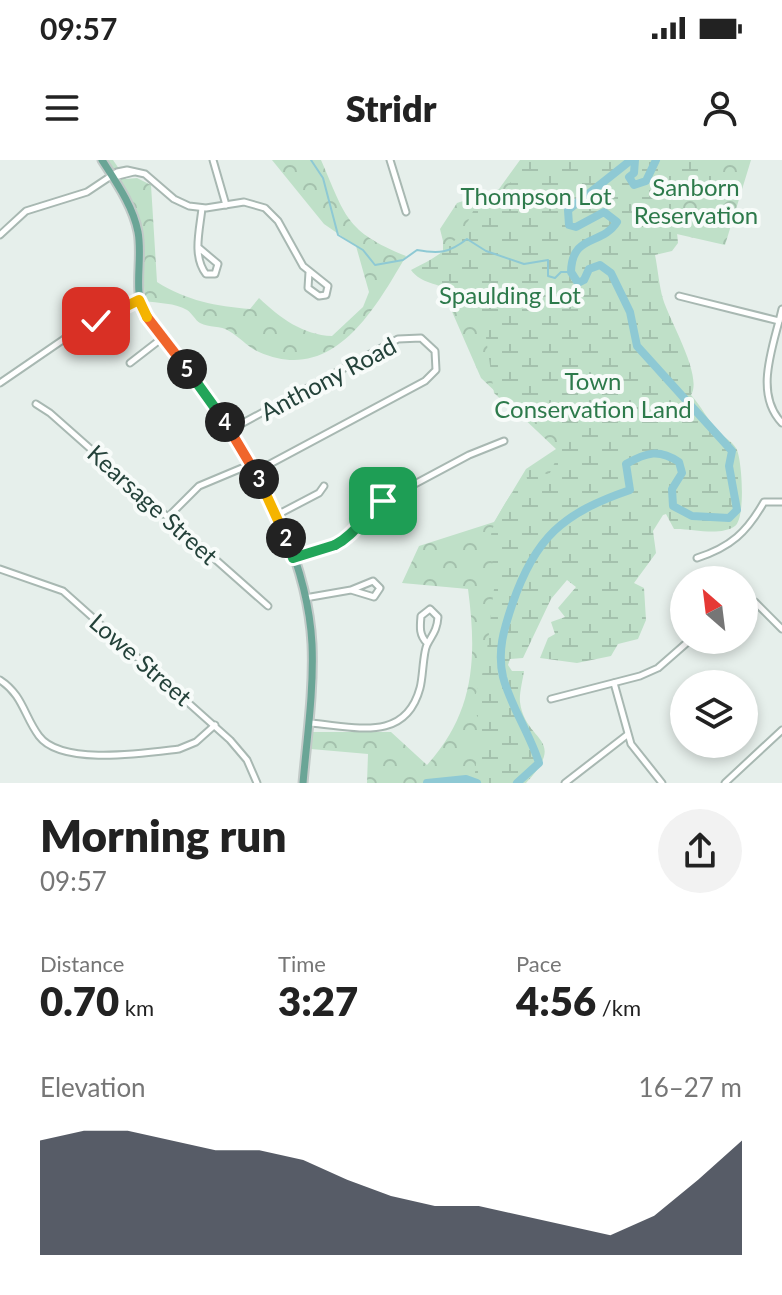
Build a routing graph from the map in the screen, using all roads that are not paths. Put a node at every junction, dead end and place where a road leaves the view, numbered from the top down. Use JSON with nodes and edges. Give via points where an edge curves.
{"nodes":[{"id":1,"x":102,"y":160,"type":"edge"},
{"id":2,"x":213,"y":160,"type":"edge"},
{"id":3,"x":390,"y":160,"type":"edge"},
{"id":4,"x":113,"y":177,"type":"junction"},
{"id":5,"x":226,"y":205,"type":"junction"},
{"id":6,"x":202,"y":208,"type":"junction"},
{"id":7,"x":406,"y":212,"type":"dead end"},
{"id":8,"x":1,"y":230,"type":"edge"},
{"id":9,"x":199,"y":248,"type":"junction"},
{"id":10,"x":309,"y":272,"type":"junction"},
{"id":11,"x":679,"y":296,"type":"dead end"},
{"id":12,"x":139,"y":300,"type":"junction"},
{"id":13,"x":782,"y":309,"type":"edge"},
{"id":14,"x":779,"y":321,"type":"junction"},
{"id":15,"x":161,"y":339,"type":"junction"},
{"id":16,"x":130,"y":363,"type":"dead end"},
{"id":17,"x":0,"y":383,"type":"edge"},
{"id":18,"x":36,"y":404,"type":"dead end"},
{"id":19,"x":782,"y":423,"type":"edge"},
{"id":20,"x":230,"y":430,"type":"junction"},
{"id":21,"x":504,"y":441,"type":"dead end"},
{"id":22,"x":253,"y":468,"type":"junction"},
{"id":23,"x":324,"y":486,"type":"dead end"},
{"id":24,"x":782,"y":502,"type":"edge"},
{"id":25,"x":276,"y":515,"type":"junction"},
{"id":26,"x":168,"y":517,"type":"junction"},
{"id":27,"x":293,"y":558,"type":"junction"},
{"id":28,"x":697,"y":558,"type":"dead end"},
{"id":29,"x":0,"y":569,"type":"edge"},
{"id":30,"x":351,"y":590,"type":"junction"},
{"id":31,"x":304,"y":599,"type":"junction"},
{"id":32,"x":758,"y":605,"type":"edge"},
{"id":33,"x":268,"y":606,"type":"dead end"},
{"id":34,"x":782,"y":629,"type":"edge"},
{"id":35,"x":427,"y":643,"type":"junction"},
{"id":36,"x":674,"y":654,"type":"edge"},
{"id":37,"x":0,"y":680,"type":"edge"},
{"id":38,"x":614,"y":683,"type":"junction"},
{"id":39,"x":551,"y":699,"type":"dead end"},
{"id":40,"x":308,"y":723,"type":"junction"},
{"id":41,"x":215,"y":725,"type":"junction"},
{"id":42,"x":782,"y":730,"type":"edge"},
{"id":43,"x":627,"y":735,"type":"junction"},
{"id":44,"x":257,"y":783,"type":"edge"},
{"id":45,"x":303,"y":783,"type":"edge"},
{"id":46,"x":565,"y":783,"type":"edge"},
{"id":47,"x":662,"y":783,"type":"edge"},
{"id":48,"x":725,"y":783,"type":"edge"}],
"edges":[{"from":1,"to":4,"type":"main road"},
{"from":2,"to":5,"type":"street"},
{"from":3,"to":7,"type":"street"},
{"from":4,"to":6,"type":"street","via":[[119,171],[145,174],[177,201]]},
{"from":4,"to":8,"type":"street","via":[[26,211]]},
{"from":4,"to":12,"type":"main road","via":[[138,232]]},
{"from":5,"to":6,"type":"street"},
{"from":5,"to":10,"type":"street","via":[[248,203],[269,211]]},
{"from":6,"to":9,"type":"street"},
{"from":9,"to":9,"type":"street","via":[[203,272],[215,274],[217,262]]},
{"from":10,"to":10,"type":"street","via":[[328,286],[326,295],[308,288]]},
{"from":11,"to":14,"type":"street"},
{"from":12,"to":15,"type":"main road"},
{"from":12,"to":17,"type":"street","via":[[70,335]]},
{"from":13,"to":14,"type":"street"},
{"from":14,"to":19,"type":"street","via":[[767,387],[773,412]]},
{"from":15,"to":16,"type":"street"},
{"from":15,"to":20,"type":"main road"},
{"from":18,"to":26,"type":"street","name":"Kearsage Street"},
{"from":20,"to":22,"type":"main road"},
{"from":20,"to":22,"type":"street","name":"Anthony Road","via":[[398,339],[414,336],[431,345],[438,363],[430,378],[268,465]]},
{"from":21,"to":27,"type":"street","via":[[383,501],[340,543]]},
{"from":22,"to":25,"type":"main road"},
{"from":22,"to":26,"type":"street","via":[[199,486]]},
{"from":23,"to":25,"type":"street"},
{"from":24,"to":28,"type":"street","via":[[764,502],[748,529]]},
{"from":25,"to":27,"type":"main road"},
{"from":26,"to":33,"type":"street","name":"Kearsage Street"},
{"from":27,"to":31,"type":"main road"},
{"from":29,"to":41,"type":"street","name":"Lowe Street","via":[[63,591]]},
{"from":30,"to":30,"type":"street","via":[[372,597],[380,588],[373,581]]},
{"from":30,"to":31,"type":"street"},
{"from":31,"to":40,"type":"main road","via":[[312,643]]},
{"from":32,"to":34,"type":"street"},
{"from":35,"to":35,"type":"street","via":[[435,635],[438,617],[430,609],[421,616],[421,637]]},
{"from":35,"to":40,"type":"street","via":[[419,692],[398,723],[382,728]]},
{"from":36,"to":38,"type":"street","via":[[658,668]]},
{"from":37,"to":41,"type":"street","via":[[20,698],[44,742],[64,754],[179,749]]},
{"from":38,"to":39,"type":"street"},
{"from":38,"to":43,"type":"street"},
{"from":40,"to":45,"type":"main road"},
{"from":41,"to":44,"type":"street","name":"Lowe Street","via":[[244,756]]},
{"from":42,"to":48,"type":"street"},
{"from":43,"to":46,"type":"street"},
{"from":43,"to":47,"type":"street"}]}
